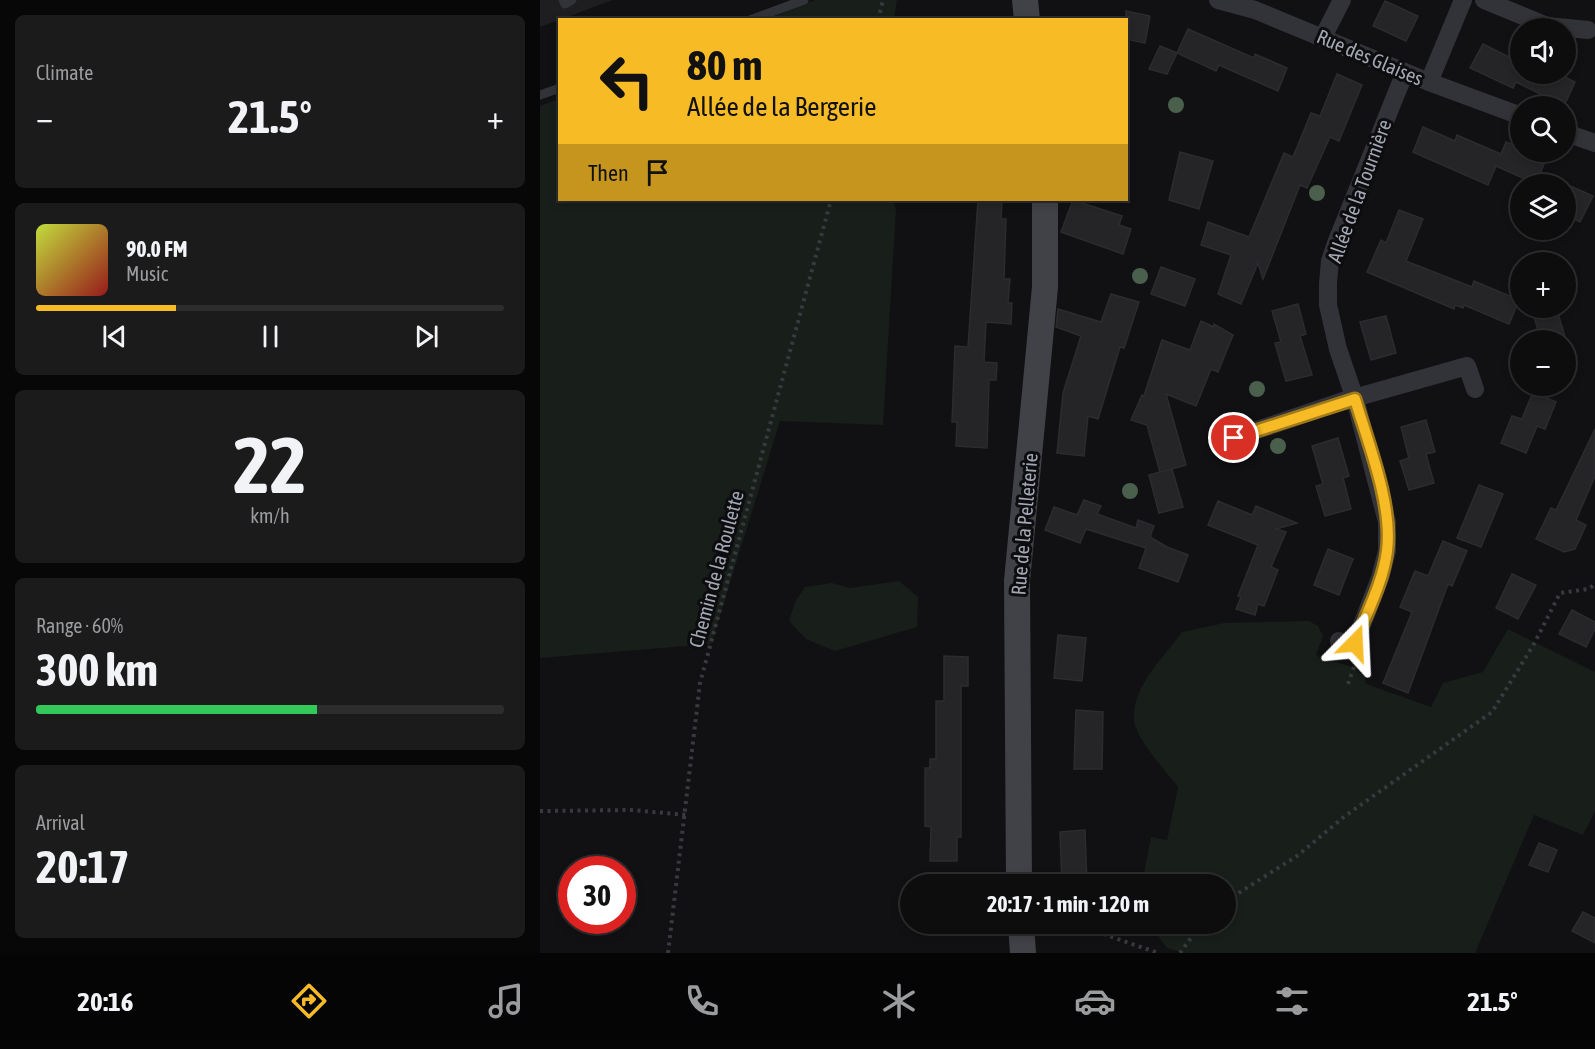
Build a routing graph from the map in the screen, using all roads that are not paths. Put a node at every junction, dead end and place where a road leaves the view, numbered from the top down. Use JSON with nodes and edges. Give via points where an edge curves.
{"nodes":[{"id":1,"x":563,"y":0,"type":"edge"},
{"id":2,"x":572,"y":0,"type":"edge"},
{"id":3,"x":804,"y":0,"type":"edge"},
{"id":4,"x":1025,"y":0,"type":"edge"},
{"id":5,"x":1218,"y":0,"type":"edge"},
{"id":6,"x":1342,"y":0,"type":"edge"},
{"id":7,"x":1463,"y":0,"type":"edge"},
{"id":8,"x":1484,"y":0,"type":"edge"},
{"id":9,"x":755,"y":18,"type":"edge"},
{"id":10,"x":1028,"y":18,"type":"edge"},
{"id":11,"x":1588,"y":30,"type":"dead end"},
{"id":12,"x":1323,"y":37,"type":"junction"},
{"id":13,"x":1405,"y":72,"type":"junction"},
{"id":14,"x":1430,"y":82,"type":"junction"},
{"id":15,"x":558,"y":89,"type":"edge"},
{"id":16,"x":540,"y":95,"type":"edge"},
{"id":17,"x":1510,"y":112,"type":"edge"},
{"id":18,"x":1576,"y":136,"type":"edge"},
{"id":19,"x":1595,"y":143,"type":"edge"},
{"id":20,"x":1045,"y":201,"type":"edge"},
{"id":21,"x":1475,"y":389,"type":"dead end"},
{"id":22,"x":1355,"y":399,"type":"junction"},
{"id":23,"x":1240,"y":453,"type":"dead end"},
{"id":24,"x":1339,"y":641,"type":"dead end"},
{"id":25,"x":1020,"y":874,"type":"edge"},
{"id":26,"x":1022,"y":934,"type":"edge"},
{"id":27,"x":1023,"y":953,"type":"edge"}],
"edges":[{"from":1,"to":2,"type":"lane","via":[[565,4]]},
{"from":3,"to":9,"type":"lane"},
{"from":4,"to":10,"type":"main road"},
{"from":5,"to":12,"type":"street","name":"Rue des Glaises"},
{"from":6,"to":12,"type":"street"},
{"from":7,"to":14,"type":"street"},
{"from":8,"to":11,"type":"street","via":[[1547,27]]},
{"from":12,"to":13,"type":"street","name":"Rue des Glaises"},
{"from":13,"to":14,"type":"street","name":"Rue des Glaises"},
{"from":13,"to":22,"type":"street","name":"Allée de la Tournière","via":[[1330,261],[1328,305]]},
{"from":14,"to":17,"type":"street","name":"Rue des Glaises"},
{"from":15,"to":16,"type":"lane"},
{"from":18,"to":19,"type":"street"},
{"from":20,"to":25,"type":"main road","name":"Rue de la Pelleterie","via":[[1045,287],[1018,563]]},
{"from":21,"to":22,"type":"street","via":[[1467,366]]},
{"from":22,"to":23,"type":"street","via":[[1234,438]]},
{"from":22,"to":24,"type":"street","name":"Allée de la Tournière","via":[[1387,522],[1387,551],[1355,643]]},
{"from":26,"to":27,"type":"main road"}]}
